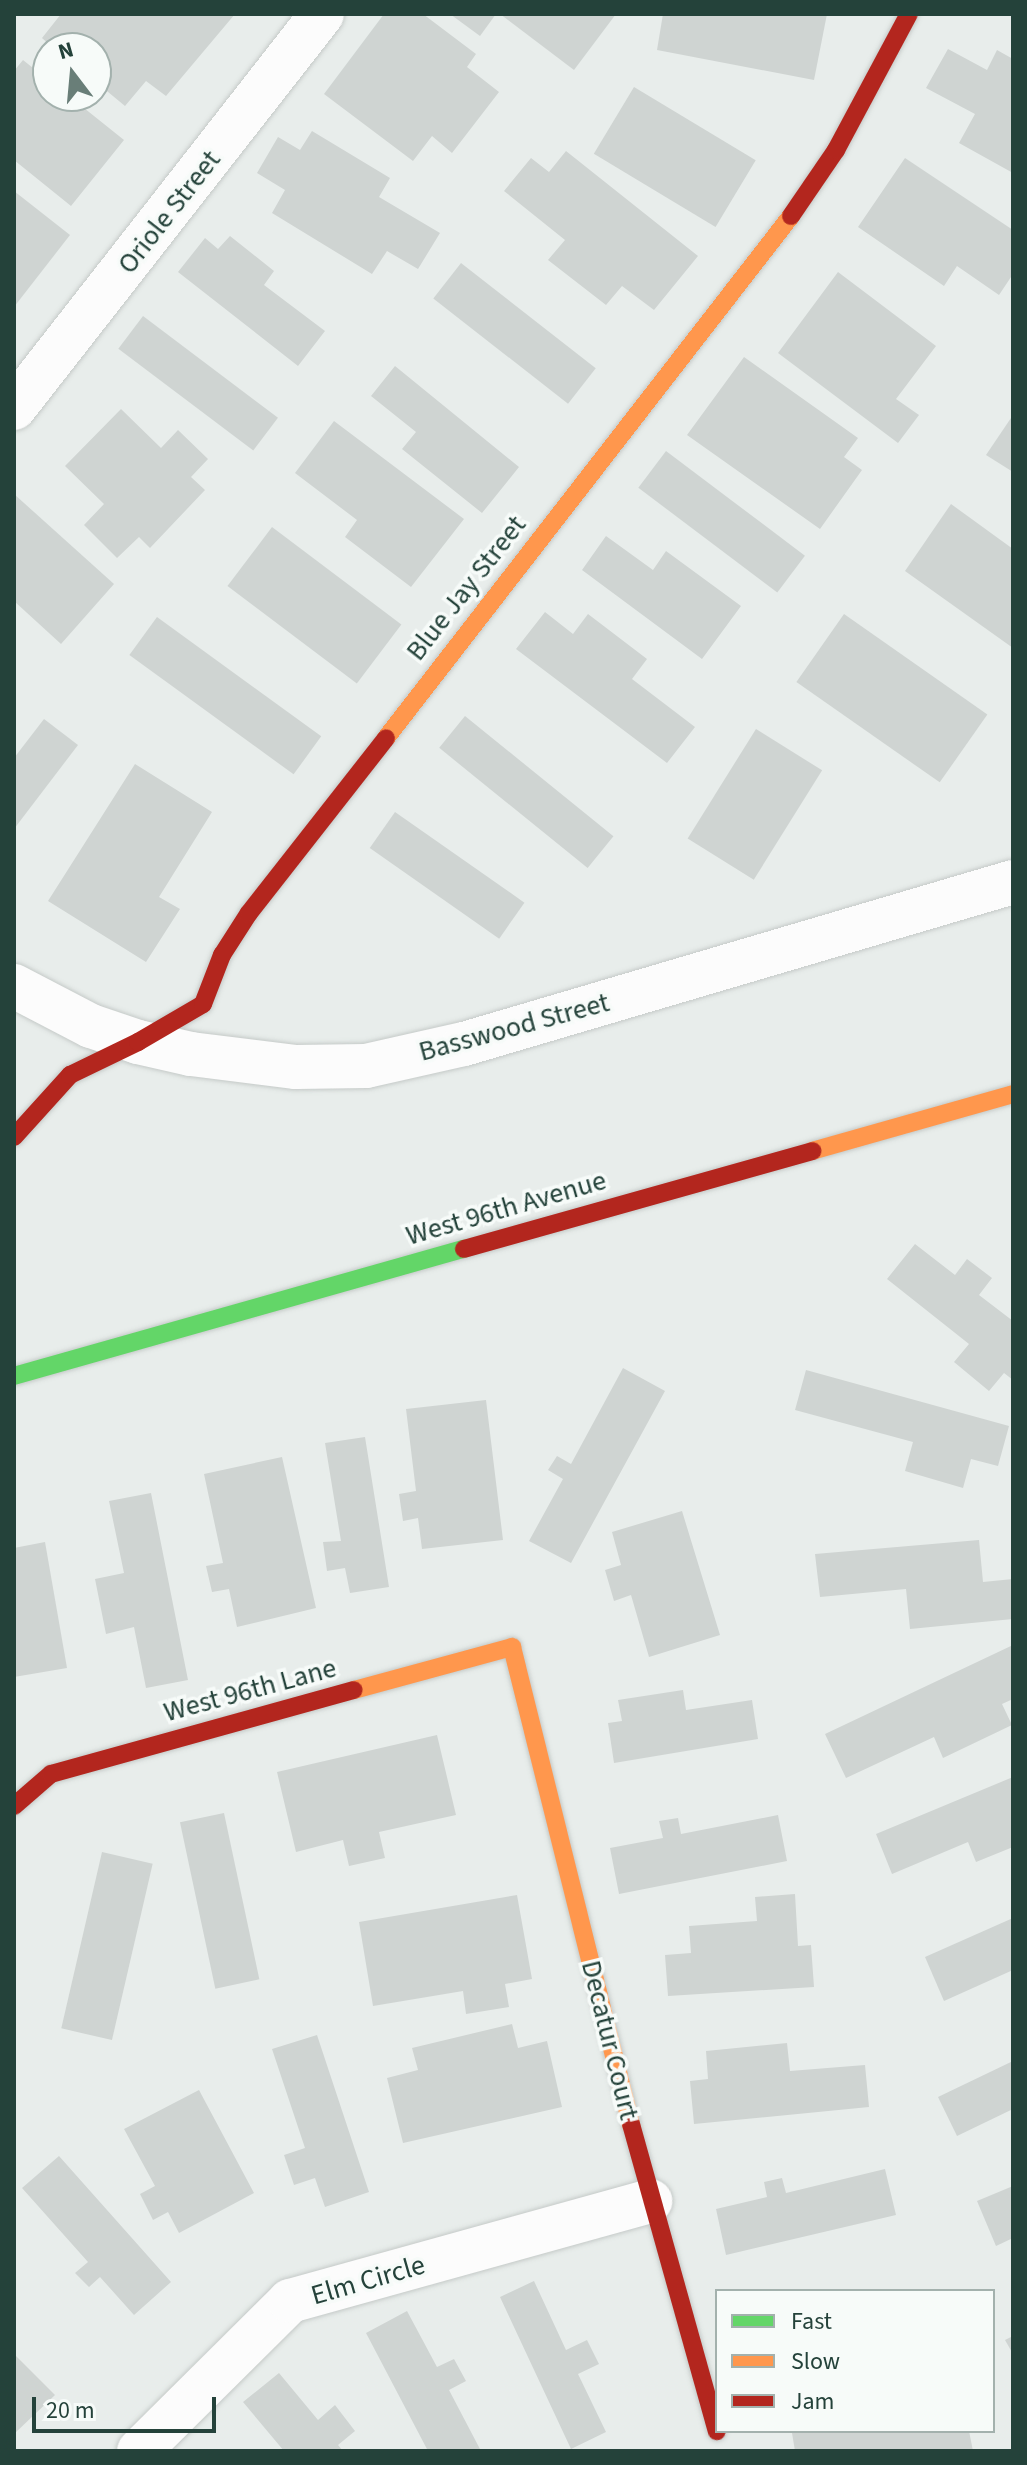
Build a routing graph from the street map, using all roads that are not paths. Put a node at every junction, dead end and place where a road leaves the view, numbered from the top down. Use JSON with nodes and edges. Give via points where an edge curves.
{"nodes":[{"id":1,"x":322,"y":14,"type":"edge"},
{"id":2,"x":909,"y":14,"type":"edge"},
{"id":3,"x":14,"y":408,"type":"edge"},
{"id":4,"x":1013,"y":882,"type":"edge"},
{"id":5,"x":14,"y":986,"type":"edge"},
{"id":6,"x":138,"y":1042,"type":"junction"},
{"id":7,"x":1013,"y":1094,"type":"edge"},
{"id":8,"x":14,"y":1137,"type":"edge"},
{"id":9,"x":14,"y":1376,"type":"edge"},
{"id":10,"x":512,"y":1647,"type":"joint"},
{"id":11,"x":14,"y":1806,"type":"edge"},
{"id":12,"x":650,"y":2201,"type":"junction"},
{"id":13,"x":715,"y":2424,"type":"edge"},
{"id":14,"x":139,"y":2451,"type":"edge"}],
"edges":[{"from":1,"to":3,"type":"street","name":"Oriole Street"},
{"from":2,"to":6,"type":"street","name":"Blue Jay Street","via":[[836,150],[770,247],[249,913],[222,955],[203,1004]]},
{"from":4,"to":6,"type":"street","name":"Basswood Street","via":[[464,1044],[366,1066],[296,1067]]},
{"from":5,"to":6,"type":"street","name":"Basswood Street","via":[[91,1026]]},
{"from":6,"to":8,"type":"street","name":"Blue Jay Street","via":[[70,1075]]},
{"from":7,"to":9,"type":"street","name":"West 96th Avenue"},
{"from":10,"to":11,"type":"street","name":"West 96th Lane","via":[[51,1774]]},
{"from":10,"to":12,"type":"street","name":"Decatur Court"},
{"from":12,"to":13,"type":"street","name":"Decatur Court"},
{"from":12,"to":14,"type":"street","name":"Elm Circle","via":[[290,2301]]}]}
